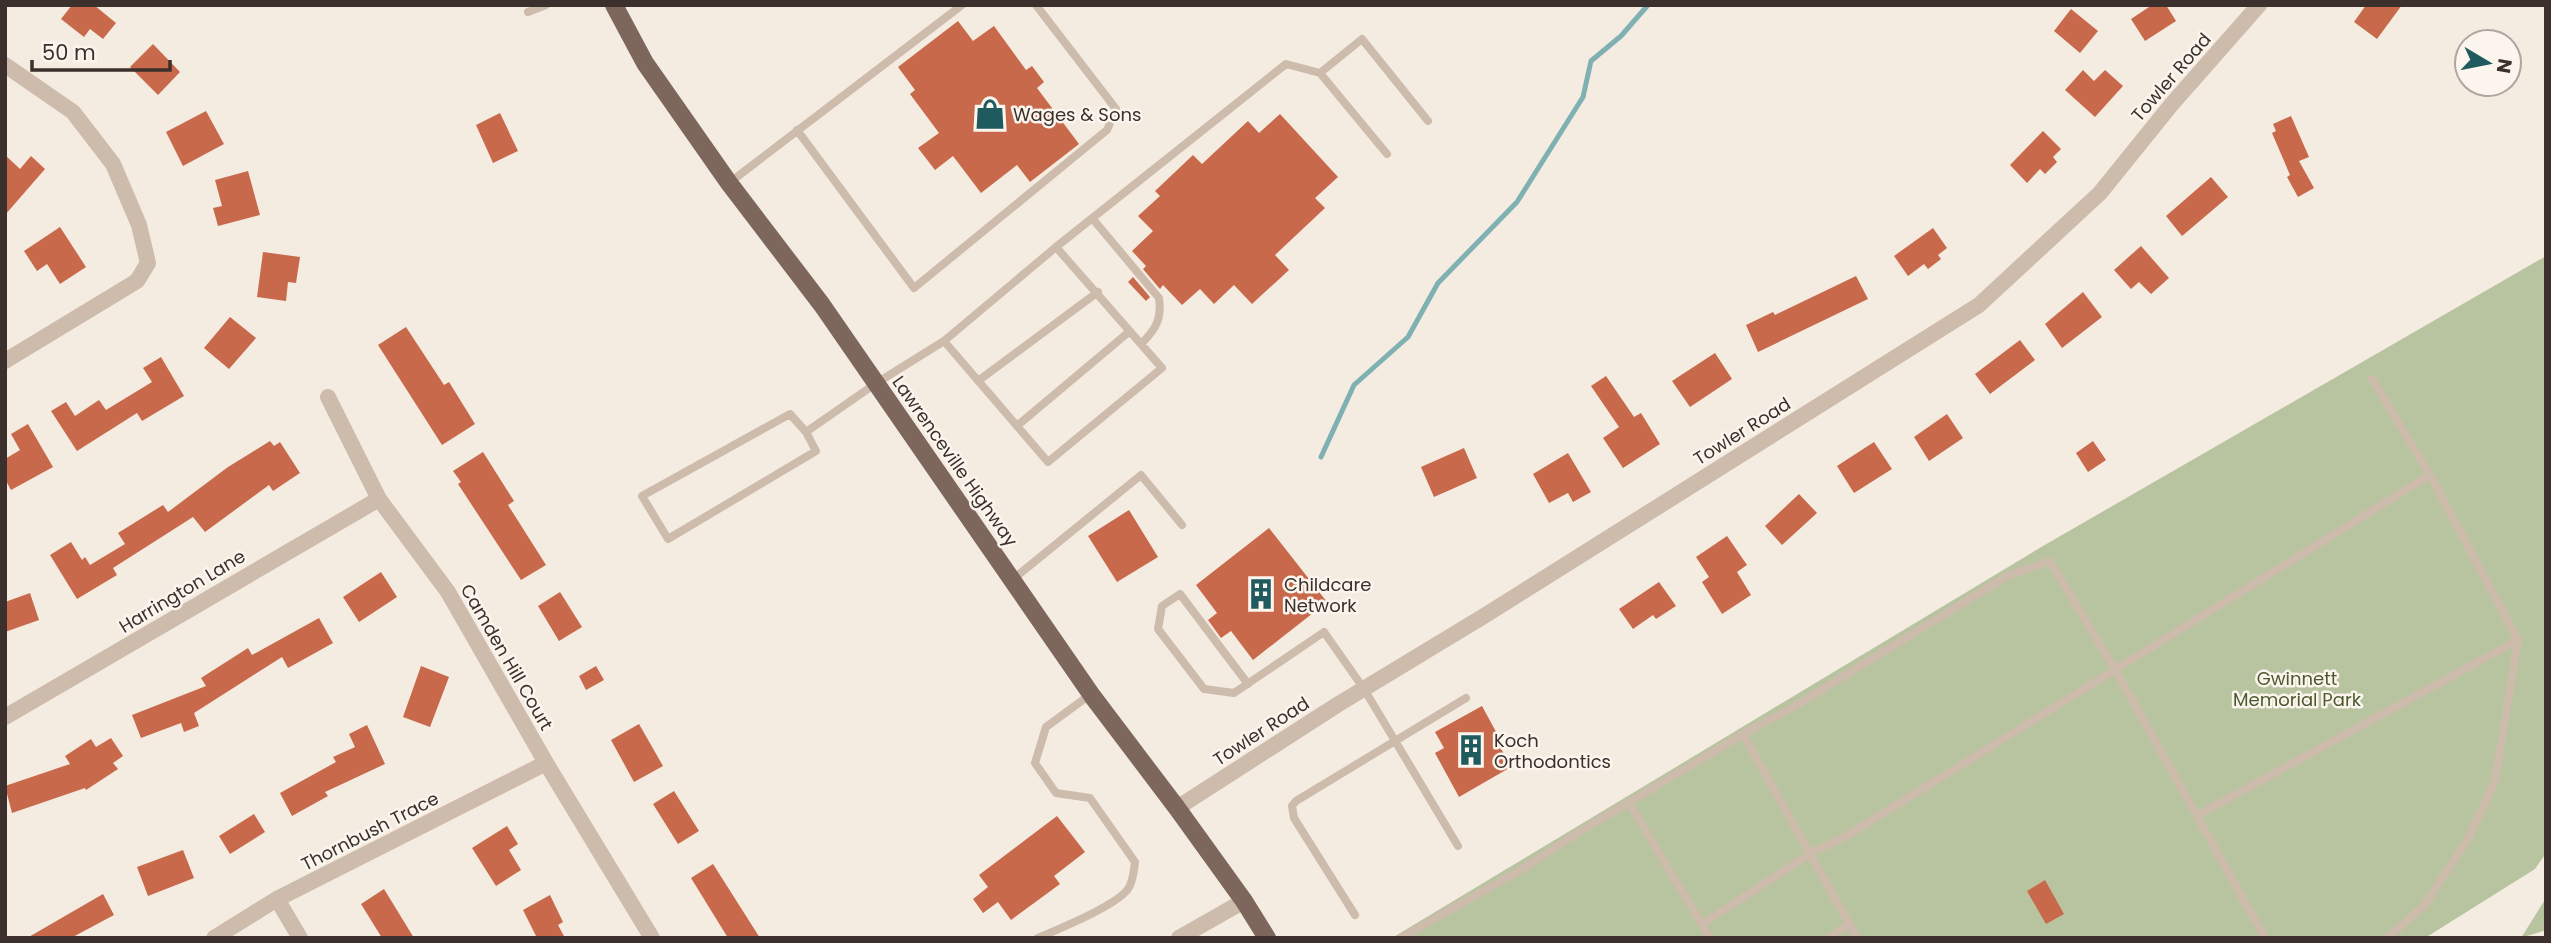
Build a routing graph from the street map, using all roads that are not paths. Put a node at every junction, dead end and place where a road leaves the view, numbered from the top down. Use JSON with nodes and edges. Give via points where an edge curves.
{"nodes":[{"id":1,"x":546,"y":5,"type":"edge"},
{"id":2,"x":614,"y":5,"type":"edge"},
{"id":3,"x":962,"y":5,"type":"edge"},
{"id":4,"x":1036,"y":5,"type":"edge"},
{"id":5,"x":2259,"y":5,"type":"edge"},
{"id":6,"x":528,"y":12,"type":"dead end"},
{"id":7,"x":5,"y":65,"type":"edge"},
{"id":8,"x":1320,"y":73,"type":"junction"},
{"id":9,"x":1428,"y":121,"type":"dead end"},
{"id":10,"x":797,"y":130,"type":"junction"},
{"id":11,"x":1387,"y":154,"type":"dead end"},
{"id":12,"x":729,"y":183,"type":"junction"},
{"id":13,"x":1092,"y":218,"type":"junction"},
{"id":14,"x":1056,"y":247,"type":"junction"},
{"id":15,"x":1098,"y":292,"type":"junction"},
{"id":16,"x":1130,"y":331,"type":"junction"},
{"id":17,"x":944,"y":341,"type":"junction"},
{"id":18,"x":1141,"y":344,"type":"junction"},
{"id":19,"x":5,"y":361,"type":"edge"},
{"id":20,"x":2372,"y":379,"type":"dead end"},
{"id":21,"x":978,"y":382,"type":"junction"},
{"id":22,"x":875,"y":384,"type":"junction"},
{"id":23,"x":328,"y":397,"type":"dead end"},
{"id":24,"x":1017,"y":426,"type":"junction"},
{"id":25,"x":806,"y":432,"type":"junction"},
{"id":26,"x":2430,"y":475,"type":"junction"},
{"id":27,"x":379,"y":499,"type":"junction"},
{"id":28,"x":1182,"y":525,"type":"dead end"},
{"id":29,"x":1012,"y":580,"type":"junction"},
{"id":30,"x":2518,"y":640,"type":"junction"},
{"id":31,"x":2116,"y":671,"type":"junction"},
{"id":32,"x":1248,"y":684,"type":"junction"},
{"id":33,"x":1364,"y":689,"type":"junction"},
{"id":34,"x":1091,"y":694,"type":"junction"},
{"id":35,"x":1466,"y":698,"type":"dead end"},
{"id":36,"x":5,"y":717,"type":"edge"},
{"id":37,"x":1744,"y":734,"type":"junction"},
{"id":38,"x":1395,"y":741,"type":"junction"},
{"id":39,"x":546,"y":763,"type":"junction"},
{"id":40,"x":1629,"y":803,"type":"junction"},
{"id":41,"x":1178,"y":808,"type":"junction"},
{"id":42,"x":2197,"y":815,"type":"junction"},
{"id":43,"x":1458,"y":846,"type":"dead end"},
{"id":44,"x":1811,"y":853,"type":"junction"},
{"id":45,"x":277,"y":899,"type":"junction"},
{"id":46,"x":1244,"y":901,"type":"junction"},
{"id":47,"x":1355,"y":915,"type":"dead end"},
{"id":48,"x":1702,"y":924,"type":"junction"},
{"id":49,"x":1849,"y":924,"type":"junction"},
{"id":50,"x":214,"y":938,"type":"edge"},
{"id":51,"x":300,"y":938,"type":"edge"},
{"id":52,"x":652,"y":938,"type":"edge"},
{"id":53,"x":1038,"y":938,"type":"edge"},
{"id":54,"x":1179,"y":938,"type":"edge"},
{"id":55,"x":1268,"y":938,"type":"edge"},
{"id":56,"x":1401,"y":938,"type":"edge"},
{"id":57,"x":1710,"y":938,"type":"edge"},
{"id":58,"x":1828,"y":938,"type":"edge"},
{"id":59,"x":1857,"y":938,"type":"edge"},
{"id":60,"x":2265,"y":938,"type":"edge"},
{"id":61,"x":2387,"y":938,"type":"edge"}],
"edges":[{"from":1,"to":6,"type":"lane"},
{"from":2,"to":12,"type":"main road","name":"Lawrenceville Highway","via":[[645,63]]},
{"from":3,"to":10,"type":"lane"},
{"from":4,"to":10,"type":"lane","via":[[1116,109],[1107,130],[914,288]]},
{"from":5,"to":33,"type":"street","name":"Towler Road","via":[[2100,192],[1979,305]]},
{"from":7,"to":19,"type":"street","via":[[73,112],[113,164],[139,225],[148,263],[137,281]]},
{"from":8,"to":9,"type":"lane","via":[[1362,39]]},
{"from":8,"to":11,"type":"lane"},
{"from":8,"to":13,"type":"lane","via":[[1286,64]]},
{"from":10,"to":12,"type":"lane"},
{"from":12,"to":22,"type":"main road","name":"Lawrenceville Highway"},
{"from":13,"to":14,"type":"lane"},
{"from":13,"to":18,"type":"lane","via":[[1159,298],[1159,323]]},
{"from":14,"to":15,"type":"lane"},
{"from":14,"to":17,"type":"lane"},
{"from":15,"to":16,"type":"lane"},
{"from":15,"to":21,"type":"lane"},
{"from":16,"to":18,"type":"lane"},
{"from":16,"to":24,"type":"lane"},
{"from":17,"to":21,"type":"lane"},
{"from":17,"to":22,"type":"lane"},
{"from":18,"to":24,"type":"lane","via":[[1162,368],[1048,462]]},
{"from":20,"to":26,"type":"lane"},
{"from":21,"to":24,"type":"lane"},
{"from":22,"to":25,"type":"lane"},
{"from":22,"to":29,"type":"main road","name":"Lawrenceville Highway"},
{"from":23,"to":27,"type":"street","name":"Camden Hill Court"},
{"from":25,"to":25,"type":"lane","via":[[816,451],[667,539],[642,496],[790,414]]},
{"from":26,"to":30,"type":"lane"},
{"from":26,"to":31,"type":"lane"},
{"from":27,"to":36,"type":"street","name":"Harrington Lane"},
{"from":27,"to":39,"type":"street","name":"Camden Hill Court","via":[[448,592]]},
{"from":28,"to":29,"type":"lane","via":[[1141,475]]},
{"from":29,"to":34,"type":"main road","name":"Lawrenceville Highway"},
{"from":30,"to":42,"type":"lane"},
{"from":30,"to":61,"type":"lane","via":[[2495,781],[2468,839],[2424,906]]},
{"from":31,"to":37,"type":"lane","via":[[2050,561],[2007,576]]},
{"from":31,"to":42,"type":"lane"},
{"from":31,"to":44,"type":"lane","via":[[1843,838]]},
{"from":32,"to":32,"type":"lane","via":[[1234,693],[1204,689],[1158,629],[1162,606],[1180,594]]},
{"from":32,"to":33,"type":"lane","via":[[1324,632]]},
{"from":33,"to":38,"type":"lane"},
{"from":33,"to":41,"type":"street","name":"Towler Road"},
{"from":34,"to":41,"type":"main road","name":"Lawrenceville Highway"},
{"from":34,"to":53,"type":"lane","via":[[1046,727],[1035,763],[1056,793],[1090,799],[1135,862],[1134,875],[1127,891],[1083,919]]},
{"from":35,"to":38,"type":"lane"},
{"from":37,"to":40,"type":"lane"},
{"from":37,"to":44,"type":"lane"},
{"from":38,"to":43,"type":"lane"},
{"from":38,"to":47,"type":"lane","via":[[1292,806],[1294,818]]},
{"from":39,"to":45,"type":"street","name":"Thornbush Trace"},
{"from":39,"to":52,"type":"street","name":"Camden Hill Court"},
{"from":40,"to":48,"type":"lane"},
{"from":40,"to":56,"type":"lane"},
{"from":41,"to":46,"type":"main road","name":"Lawrenceville Highway"},
{"from":42,"to":60,"type":"lane"},
{"from":44,"to":48,"type":"lane"},
{"from":44,"to":49,"type":"lane"},
{"from":45,"to":50,"type":"street","name":"Thornbush Trace"},
{"from":45,"to":51,"type":"street"},
{"from":46,"to":54,"type":"street"},
{"from":46,"to":55,"type":"main road","name":"Lawrenceville Highway"},
{"from":48,"to":57,"type":"lane"},
{"from":49,"to":58,"type":"lane"},
{"from":49,"to":59,"type":"lane"}]}
